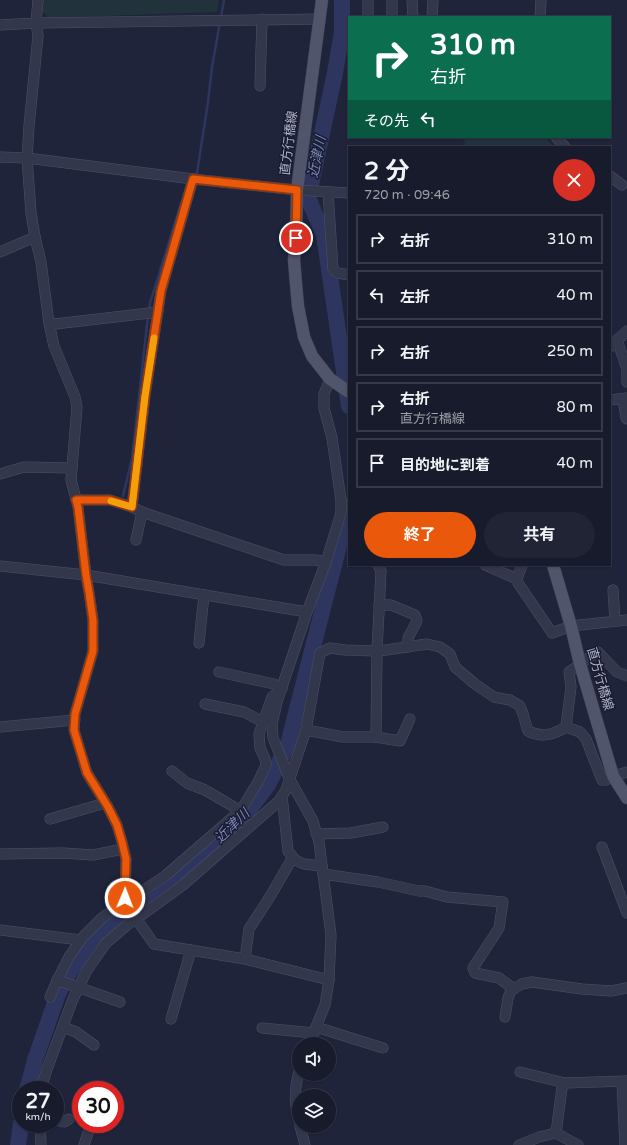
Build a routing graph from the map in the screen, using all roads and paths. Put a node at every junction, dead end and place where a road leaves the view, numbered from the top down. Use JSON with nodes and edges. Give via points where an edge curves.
{"nodes":[{"id":1,"x":38,"y":0,"type":"edge"},
{"id":2,"x":322,"y":0,"type":"edge"},
{"id":3,"x":368,"y":0,"type":"edge"},
{"id":4,"x":392,"y":0,"type":"edge"},
{"id":5,"x":412,"y":0,"type":"edge"},
{"id":6,"x":433,"y":0,"type":"edge"},
{"id":7,"x":542,"y":0,"type":"edge"},
{"id":8,"x":368,"y":16,"type":"edge"},
{"id":9,"x":392,"y":16,"type":"edge"},
{"id":10,"x":413,"y":16,"type":"edge"},
{"id":11,"x":432,"y":16,"type":"edge"},
{"id":12,"x":540,"y":16,"type":"edge"},
{"id":13,"x":320,"y":19,"type":"junction"},
{"id":14,"x":262,"y":20,"type":"junction"},
{"id":15,"x":36,"y":23,"type":"junction"},
{"id":16,"x":0,"y":25,"type":"edge"},
{"id":17,"x":260,"y":86,"type":"dead end"},
{"id":18,"x":0,"y":157,"type":"edge"},
{"id":19,"x":27,"y":158,"type":"junction"},
{"id":20,"x":611,"y":177,"type":"edge"},
{"id":21,"x":193,"y":179,"type":"junction"},
{"id":22,"x":622,"y":185,"type":"dead end"},
{"id":23,"x":297,"y":190,"type":"junction"},
{"id":24,"x":328,"y":192,"type":"junction"},
{"id":25,"x":346,"y":193,"type":"edge"},
{"id":26,"x":35,"y":237,"type":"junction"},
{"id":27,"x":0,"y":252,"type":"edge"},
{"id":28,"x":348,"y":275,"type":"edge"},
{"id":29,"x":158,"y":312,"type":"junction"},
{"id":30,"x":49,"y":323,"type":"junction"},
{"id":31,"x":627,"y":331,"type":"edge"},
{"id":32,"x":614,"y":344,"type":"edge"},
{"id":33,"x":330,"y":379,"type":"junction"},
{"id":34,"x":627,"y":382,"type":"edge"},
{"id":35,"x":348,"y":391,"type":"edge"},
{"id":36,"x":625,"y":399,"type":"edge"},
{"id":37,"x":611,"y":400,"type":"edge"},
{"id":38,"x":627,"y":419,"type":"edge"},
{"id":39,"x":72,"y":468,"type":"junction"},
{"id":40,"x":0,"y":474,"type":"edge"},
{"id":41,"x":76,"y":500,"type":"junction"},
{"id":42,"x":132,"y":507,"type":"junction"},
{"id":43,"x":142,"y":512,"type":"junction"},
{"id":44,"x":344,"y":520,"type":"edge"},
{"id":45,"x":136,"y":540,"type":"dead end"},
{"id":46,"x":326,"y":562,"type":"junction"},
{"id":47,"x":0,"y":566,"type":"edge"},
{"id":48,"x":378,"y":566,"type":"edge"},
{"id":49,"x":487,"y":566,"type":"edge"},
{"id":50,"x":522,"y":566,"type":"edge"},
{"id":51,"x":553,"y":566,"type":"edge"},
{"id":52,"x":86,"y":575,"type":"junction"},
{"id":53,"x":517,"y":579,"type":"junction"},
{"id":54,"x":612,"y":590,"type":"dead end"},
{"id":55,"x":204,"y":595,"type":"junction"},
{"id":56,"x":379,"y":605,"type":"junction"},
{"id":57,"x":307,"y":612,"type":"junction"},
{"id":58,"x":627,"y":620,"type":"edge"},
{"id":59,"x":615,"y":621,"type":"junction"},
{"id":60,"x":571,"y":626,"type":"junction"},
{"id":61,"x":199,"y":643,"type":"dead end"},
{"id":62,"x":408,"y":647,"type":"junction"},
{"id":63,"x":378,"y":651,"type":"junction"},
{"id":64,"x":580,"y":664,"type":"junction"},
{"id":65,"x":219,"y":672,"type":"dead end"},
{"id":66,"x":627,"y":676,"type":"edge"},
{"id":67,"x":282,"y":689,"type":"junction"},
{"id":68,"x":205,"y":704,"type":"dead end"},
{"id":69,"x":75,"y":720,"type":"junction"},
{"id":70,"x":410,"y":720,"type":"dead end"},
{"id":71,"x":263,"y":722,"type":"junction"},
{"id":72,"x":0,"y":727,"type":"edge"},
{"id":73,"x":566,"y":727,"type":"junction"},
{"id":74,"x":306,"y":730,"type":"junction"},
{"id":75,"x":376,"y":737,"type":"junction"},
{"id":76,"x":172,"y":771,"type":"dead end"},
{"id":77,"x":627,"y":772,"type":"edge"},
{"id":78,"x":613,"y":776,"type":"junction"},
{"id":79,"x":290,"y":778,"type":"junction"},
{"id":80,"x":282,"y":796,"type":"junction"},
{"id":81,"x":627,"y":798,"type":"edge"},
{"id":82,"x":105,"y":803,"type":"junction"},
{"id":83,"x":238,"y":811,"type":"junction"},
{"id":84,"x":50,"y":819,"type":"dead end"},
{"id":85,"x":383,"y":827,"type":"dead end"},
{"id":86,"x":316,"y":834,"type":"junction"},
{"id":87,"x":602,"y":847,"type":"dead end"},
{"id":88,"x":123,"y":849,"type":"junction"},
{"id":89,"x":0,"y":854,"type":"edge"},
{"id":90,"x":293,"y":857,"type":"junction"},
{"id":91,"x":322,"y":870,"type":"junction"},
{"id":92,"x":125,"y":903,"type":"junction"},
{"id":93,"x":627,"y":913,"type":"edge"},
{"id":94,"x":135,"y":917,"type":"junction"},
{"id":95,"x":0,"y":930,"type":"edge"},
{"id":96,"x":80,"y":940,"type":"junction"},
{"id":97,"x":191,"y":950,"type":"junction"},
{"id":98,"x":245,"y":959,"type":"junction"},
{"id":99,"x":58,"y":980,"type":"junction"},
{"id":100,"x":329,"y":980,"type":"junction"},
{"id":101,"x":77,"y":987,"type":"junction"},
{"id":102,"x":514,"y":988,"type":"junction"},
{"id":103,"x":627,"y":988,"type":"edge"},
{"id":104,"x":50,"y":997,"type":"dead end"},
{"id":105,"x":120,"y":1002,"type":"dead end"},
{"id":106,"x":505,"y":1017,"type":"dead end"},
{"id":107,"x":171,"y":1019,"type":"dead end"},
{"id":108,"x":63,"y":1027,"type":"junction"},
{"id":109,"x":262,"y":1028,"type":"dead end"},
{"id":110,"x":315,"y":1030,"type":"junction"},
{"id":111,"x":312,"y":1037,"type":"edge"},
{"id":112,"x":94,"y":1045,"type":"dead end"},
{"id":113,"x":383,"y":1048,"type":"dead end"},
{"id":114,"x":520,"y":1072,"type":"dead end"},
{"id":115,"x":43,"y":1081,"type":"edge"},
{"id":116,"x":624,"y":1081,"type":"edge"},
{"id":117,"x":565,"y":1083,"type":"junction"},
{"id":118,"x":69,"y":1119,"type":"dead end"},
{"id":119,"x":64,"y":1122,"type":"edge"},
{"id":120,"x":40,"y":1133,"type":"edge"},
{"id":121,"x":88,"y":1133,"type":"edge"},
{"id":122,"x":302,"y":1133,"type":"edge"},
{"id":123,"x":556,"y":1133,"type":"junction"},
{"id":124,"x":41,"y":1145,"type":"edge"},
{"id":125,"x":84,"y":1145,"type":"edge"},
{"id":126,"x":305,"y":1145,"type":"edge"},
{"id":127,"x":519,"y":1145,"type":"edge"},
{"id":128,"x":578,"y":1145,"type":"edge"},
{"id":129,"x":625,"y":1145,"type":"edge"}],
"edges":[{"from":1,"to":15,"type":"street"},
{"from":2,"to":13,"type":"main road","name":"直方行橋線"},
{"from":3,"to":8,"type":"street"},
{"from":4,"to":9,"type":"street"},
{"from":5,"to":10,"type":"street"},
{"from":6,"to":11,"type":"street"},
{"from":7,"to":12,"type":"street"},
{"from":13,"to":14,"type":"street"},
{"from":13,"to":23,"type":"main road","name":"直方行橋線"},
{"from":14,"to":15,"type":"street"},
{"from":14,"to":17,"type":"street"},
{"from":15,"to":16,"type":"street"},
{"from":15,"to":19,"type":"street","via":[[38,36]]},
{"from":18,"to":19,"type":"street"},
{"from":19,"to":21,"type":"street"},
{"from":19,"to":26,"type":"street"},
{"from":20,"to":22,"type":"street"},
{"from":21,"to":23,"type":"street"},
{"from":21,"to":29,"type":"street","via":[[161,291]]},
{"from":23,"to":24,"type":"street"},
{"from":23,"to":33,"type":"main road","name":"直方行橋線","via":[[294,260],[298,306],[304,337],[312,356]]},
{"from":24,"to":25,"type":"street"},
{"from":24,"to":28,"type":"street","via":[[333,269]]},
{"from":26,"to":27,"type":"street"},
{"from":26,"to":30,"type":"street"},
{"from":29,"to":30,"type":"street"},
{"from":29,"to":42,"type":"street"},
{"from":30,"to":39,"type":"street","via":[[54,346],[77,407]]},
{"from":31,"to":32,"type":"street"},
{"from":32,"to":34,"type":"street","via":[[627,369]]},
{"from":33,"to":35,"type":"main road","name":"直方行橋線"},
{"from":33,"to":44,"type":"street","via":[[324,394],[324,408],[332,438]]},
{"from":36,"to":37,"type":"street"},
{"from":36,"to":38,"type":"street"},
{"from":39,"to":40,"type":"street","via":[[24,467]]},
{"from":39,"to":41,"type":"street","via":[[71,480]]},
{"from":41,"to":42,"type":"street","via":[[110,500]]},
{"from":41,"to":52,"type":"street"},
{"from":42,"to":43,"type":"street"},
{"from":43,"to":45,"type":"street"},
{"from":43,"to":46,"type":"street","via":[[284,560]]},
{"from":44,"to":46,"type":"street"},
{"from":46,"to":57,"type":"street"},
{"from":47,"to":52,"type":"street"},
{"from":48,"to":56,"type":"street","via":[[381,571]]},
{"from":49,"to":53,"type":"street"},
{"from":50,"to":53,"type":"street"},
{"from":51,"to":60,"type":"main road","name":"直方行橋線"},
{"from":52,"to":55,"type":"street"},
{"from":52,"to":69,"type":"street","via":[[93,620],[93,651]]},
{"from":53,"to":60,"type":"street","via":[[552,633]]},
{"from":54,"to":59,"type":"street"},
{"from":55,"to":57,"type":"street"},
{"from":55,"to":61,"type":"street"},
{"from":56,"to":62,"type":"street","via":[[391,605],[415,615],[417,621],[408,638]]},
{"from":56,"to":63,"type":"street"},
{"from":57,"to":67,"type":"street"},
{"from":58,"to":59,"type":"street"},
{"from":59,"to":60,"type":"street"},
{"from":60,"to":64,"type":"main road","name":"直方行橋線"},
{"from":62,"to":63,"type":"street"},
{"from":62,"to":73,"type":"street","via":[[427,644],[440,647],[450,654],[455,666],[475,684],[494,697],[510,700],[520,706],[528,731],[543,735],[556,733]]},
{"from":63,"to":74,"type":"street","via":[[330,648],[320,653]]},
{"from":63,"to":75,"type":"street"},
{"from":64,"to":66,"type":"street","via":[[598,652],[617,672]]},
{"from":64,"to":73,"type":"street","via":[[569,672],[571,687]]},
{"from":64,"to":78,"type":"main road","name":"直方行橋線"},
{"from":65,"to":67,"type":"street","via":[[274,684]]},
{"from":67,"to":71,"type":"street","via":[[272,697]]},
{"from":67,"to":79,"type":"street","via":[[272,724],[273,738]]},
{"from":68,"to":71,"type":"street","via":[[244,712]]},
{"from":69,"to":72,"type":"street"},
{"from":69,"to":82,"type":"street","via":[[74,730],[87,773]]},
{"from":70,"to":75,"type":"street","via":[[400,741]]},
{"from":71,"to":83,"type":"street","via":[[259,734],[260,748],[266,765],[258,782]]},
{"from":73,"to":78,"type":"street","via":[[580,732],[586,739],[602,780]]},
{"from":74,"to":75,"type":"street","via":[[343,737]]},
{"from":74,"to":79,"type":"street"},
{"from":76,"to":83,"type":"street","via":[[187,783],[205,790]]},
{"from":77,"to":78,"type":"street"},
{"from":78,"to":81,"type":"main road","name":"直方行橋線"},
{"from":79,"to":80,"type":"street"},
{"from":79,"to":86,"type":"street","via":[[313,821]]},
{"from":80,"to":90,"type":"street","via":[[288,851]]},
{"from":80,"to":94,"type":"street","via":[[183,885]]},
{"from":82,"to":84,"type":"street"},
{"from":82,"to":88,"type":"street","via":[[117,825]]},
{"from":83,"to":92,"type":"street","via":[[165,876]]},
{"from":85,"to":86,"type":"street","via":[[351,833]]},
{"from":86,"to":91,"type":"street"},
{"from":87,"to":93,"type":"street"},
{"from":88,"to":89,"type":"street","via":[[93,855]]},
{"from":88,"to":92,"type":"street","via":[[126,859]]},
{"from":90,"to":91,"type":"street"},
{"from":90,"to":98,"type":"street","via":[[249,929]]},
{"from":91,"to":100,"type":"street","via":[[331,935]]},
{"from":91,"to":102,"type":"street","via":[[448,897],[503,902],[499,928],[473,968],[475,973],[499,978]]},
{"from":92,"to":94,"type":"street"},
{"from":92,"to":96,"type":"street","via":[[103,917]]},
{"from":94,"to":97,"type":"street","via":[[154,944]]},
{"from":94,"to":101,"type":"street","via":[[106,943]]},
{"from":95,"to":96,"type":"street"},
{"from":96,"to":99,"type":"street"},
{"from":97,"to":98,"type":"street"},
{"from":97,"to":107,"type":"street"},
{"from":98,"to":100,"type":"street"},
{"from":99,"to":101,"type":"street"},
{"from":99,"to":104,"type":"street"},
{"from":100,"to":110,"type":"street","via":[[325,1005]]},
{"from":101,"to":105,"type":"street"},
{"from":101,"to":108,"type":"street"},
{"from":102,"to":103,"type":"street","via":[[532,982],[611,991]]},
{"from":102,"to":106,"type":"street","via":[[508,998]]},
{"from":108,"to":112,"type":"street","via":[[76,1032]]},
{"from":108,"to":115,"type":"street"},
{"from":109,"to":110,"type":"street"},
{"from":110,"to":111,"type":"street"},
{"from":110,"to":113,"type":"street"},
{"from":114,"to":117,"type":"street"},
{"from":116,"to":117,"type":"street"},
{"from":116,"to":129,"type":"street"},
{"from":117,"to":123,"type":"street","via":[[562,1088]]},
{"from":118,"to":119,"type":"street"},
{"from":120,"to":124,"type":"street"},
{"from":121,"to":125,"type":"street"},
{"from":122,"to":126,"type":"street"},
{"from":123,"to":127,"type":"street"},
{"from":123,"to":128,"type":"street"}]}
